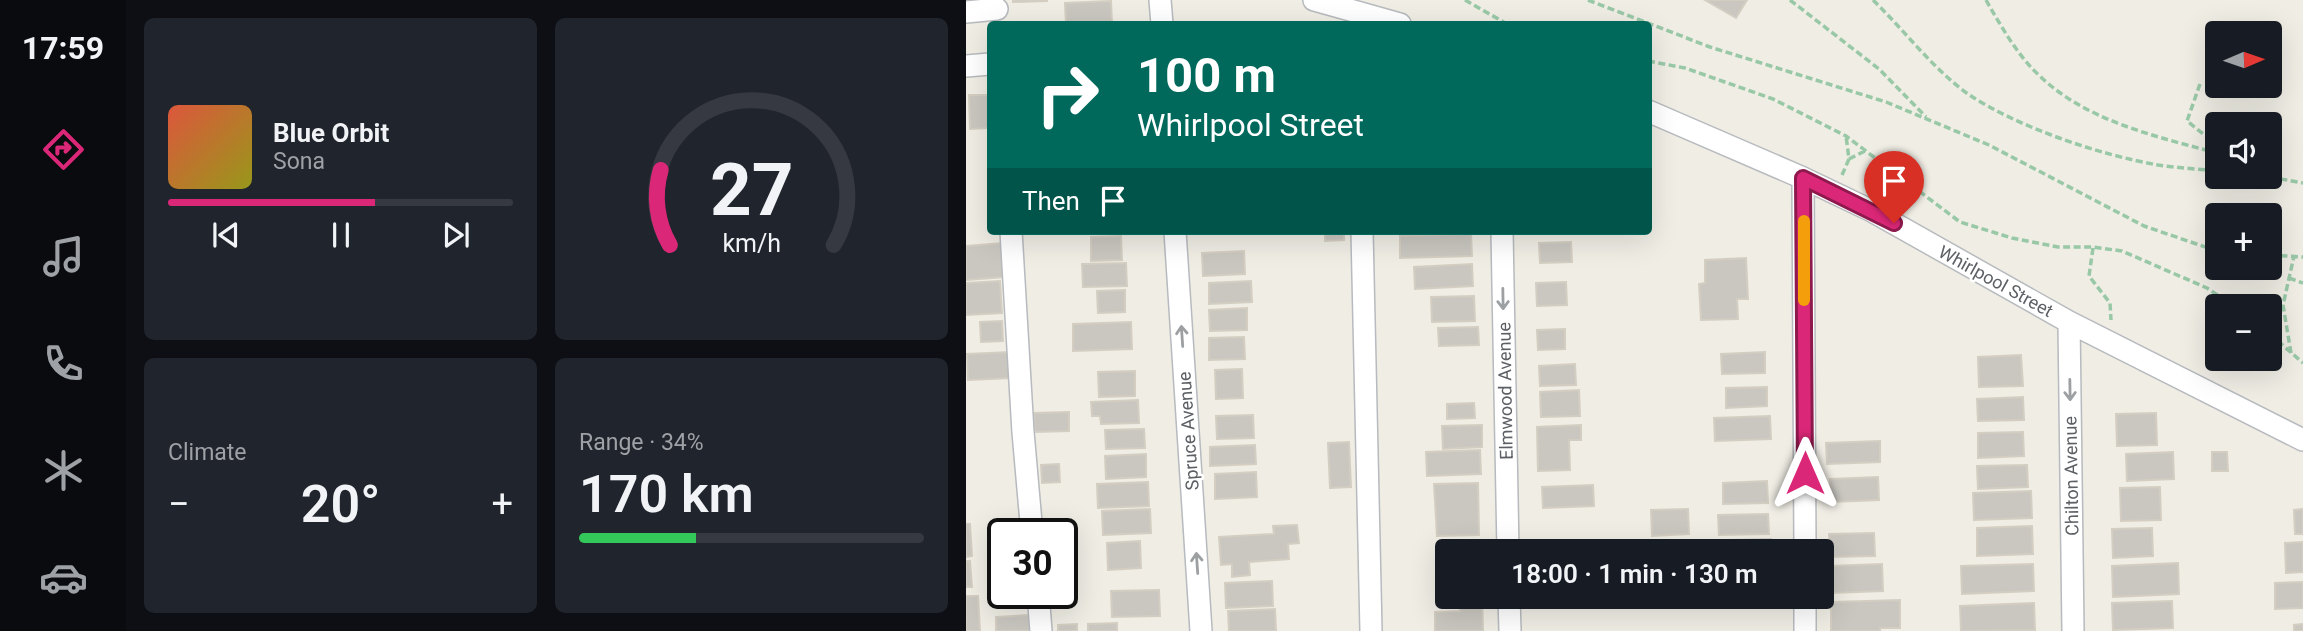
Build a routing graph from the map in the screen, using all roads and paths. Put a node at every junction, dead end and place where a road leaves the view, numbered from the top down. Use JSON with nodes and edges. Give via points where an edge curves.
{"nodes":[{"id":1,"x":1160,"y":0,"type":"edge"},
{"id":2,"x":1314,"y":0,"type":"edge"},
{"id":3,"x":1465,"y":0,"type":"edge"},
{"id":4,"x":1588,"y":0,"type":"edge"},
{"id":5,"x":1790,"y":0,"type":"edge"},
{"id":6,"x":1872,"y":0,"type":"edge"},
{"id":7,"x":1986,"y":0,"type":"edge"},
{"id":8,"x":997,"y":11,"type":"edge"},
{"id":9,"x":966,"y":12,"type":"edge"},
{"id":10,"x":1358,"y":18,"type":"edge"},
{"id":11,"x":1162,"y":21,"type":"edge"},
{"id":12,"x":1379,"y":21,"type":"edge"},
{"id":13,"x":1496,"y":21,"type":"edge"},
{"id":14,"x":1643,"y":21,"type":"edge"},
{"id":15,"x":1652,"y":25,"type":"edge"},
{"id":16,"x":1652,"y":62,"type":"edge"},
{"id":17,"x":987,"y":64,"type":"edge"},
{"id":18,"x":966,"y":66,"type":"edge"},
{"id":19,"x":2200,"y":84,"type":"dead end"},
{"id":20,"x":1652,"y":113,"type":"edge"},
{"id":21,"x":1929,"y":120,"type":"junction"},
{"id":22,"x":2205,"y":135,"type":"edge"},
{"id":23,"x":1846,"y":136,"type":"junction"},
{"id":24,"x":2205,"y":150,"type":"edge"},
{"id":25,"x":1865,"y":151,"type":"junction"},
{"id":26,"x":1849,"y":159,"type":"junction"},
{"id":27,"x":2205,"y":170,"type":"edge"},
{"id":28,"x":1803,"y":178,"type":"junction"},
{"id":29,"x":2282,"y":179,"type":"edge"},
{"id":30,"x":2303,"y":183,"type":"edge"},
{"id":31,"x":1835,"y":193,"type":"junction"},
{"id":32,"x":1011,"y":235,"type":"edge"},
{"id":33,"x":1175,"y":235,"type":"edge"},
{"id":34,"x":1362,"y":235,"type":"edge"},
{"id":35,"x":1502,"y":235,"type":"edge"},
{"id":36,"x":2094,"y":247,"type":"junction"},
{"id":37,"x":2205,"y":247,"type":"edge"},
{"id":38,"x":2282,"y":256,"type":"edge"},
{"id":39,"x":2294,"y":256,"type":"junction"},
{"id":40,"x":2303,"y":256,"type":"edge"},
{"id":41,"x":2289,"y":278,"type":"junction"},
{"id":42,"x":2303,"y":283,"type":"edge"},
{"id":43,"x":2216,"y":294,"type":"edge"},
{"id":44,"x":2069,"y":321,"type":"junction"},
{"id":45,"x":2112,"y":326,"type":"dead end"},
{"id":46,"x":2282,"y":345,"type":"edge"},
{"id":47,"x":2291,"y":353,"type":"junction"},
{"id":48,"x":2303,"y":363,"type":"edge"},
{"id":49,"x":2303,"y":440,"type":"edge"},
{"id":50,"x":1031,"y":518,"type":"edge"},
{"id":51,"x":1508,"y":539,"type":"edge"},
{"id":52,"x":1805,"y":539,"type":"edge"},
{"id":53,"x":1039,"y":609,"type":"edge"},
{"id":54,"x":1509,"y":609,"type":"edge"},
{"id":55,"x":1805,"y":609,"type":"edge"},
{"id":56,"x":1041,"y":631,"type":"edge"},
{"id":57,"x":1201,"y":631,"type":"edge"},
{"id":58,"x":1371,"y":631,"type":"edge"},
{"id":59,"x":1510,"y":631,"type":"edge"},
{"id":60,"x":1805,"y":631,"type":"edge"},
{"id":61,"x":2073,"y":631,"type":"edge"}],
"edges":[{"from":1,"to":11,"type":"street"},
{"from":2,"to":10,"type":"street"},
{"from":3,"to":13,"type":"path"},
{"from":4,"to":14,"type":"path"},
{"from":5,"to":21,"type":"path","via":[[1879,69]]},
{"from":6,"to":27,"type":"path","via":[[1938,69],[1969,94],[2013,118],[2080,145],[2157,164]]},
{"from":7,"to":24,"type":"path","via":[[2007,37],[2043,79],[2081,105],[2148,135]]},
{"from":8,"to":9,"type":"street"},
{"from":10,"to":12,"type":"street"},
{"from":15,"to":21,"type":"path"},
{"from":16,"to":23,"type":"path","via":[[1685,68],[1773,99]]},
{"from":17,"to":18,"type":"street"},
{"from":19,"to":22,"type":"path","via":[[2187,121]]},
{"from":20,"to":28,"type":"street","name":"Whirlpool Street"},
{"from":21,"to":37,"type":"path","via":[[1989,145],[2144,226]]},
{"from":23,"to":25,"type":"path"},
{"from":23,"to":26,"type":"path"},
{"from":25,"to":26,"type":"path"},
{"from":25,"to":36,"type":"path","via":[[1961,222],[2012,239]]},
{"from":26,"to":31,"type":"path"},
{"from":28,"to":31,"type":"street","name":"Whirlpool Street"},
{"from":28,"to":52,"type":"street"},
{"from":29,"to":30,"type":"path"},
{"from":31,"to":44,"type":"street","name":"Whirlpool Street"},
{"from":32,"to":50,"type":"street"},
{"from":57,"to":33,"type":"street","name":"Spruce Avenue","one_way":true},
{"from":34,"to":58,"type":"street"},
{"from":35,"to":51,"type":"street","name":"Elmwood Avenue","one_way":true},
{"from":36,"to":43,"type":"path","via":[[2122,251]]},
{"from":36,"to":45,"type":"path","via":[[2090,276],[2110,303]]},
{"from":38,"to":39,"type":"path"},
{"from":39,"to":40,"type":"path"},
{"from":39,"to":41,"type":"path"},
{"from":41,"to":42,"type":"path"},
{"from":41,"to":47,"type":"path","via":[[2283,305]]},
{"from":44,"to":49,"type":"street","name":"Whirlpool Street"},
{"from":44,"to":61,"type":"street","name":"Chilton Avenue","one_way":true},
{"from":46,"to":47,"type":"path"},
{"from":47,"to":48,"type":"path"},
{"from":53,"to":56,"type":"street"},
{"from":54,"to":59,"type":"street"},
{"from":55,"to":60,"type":"street"}]}
